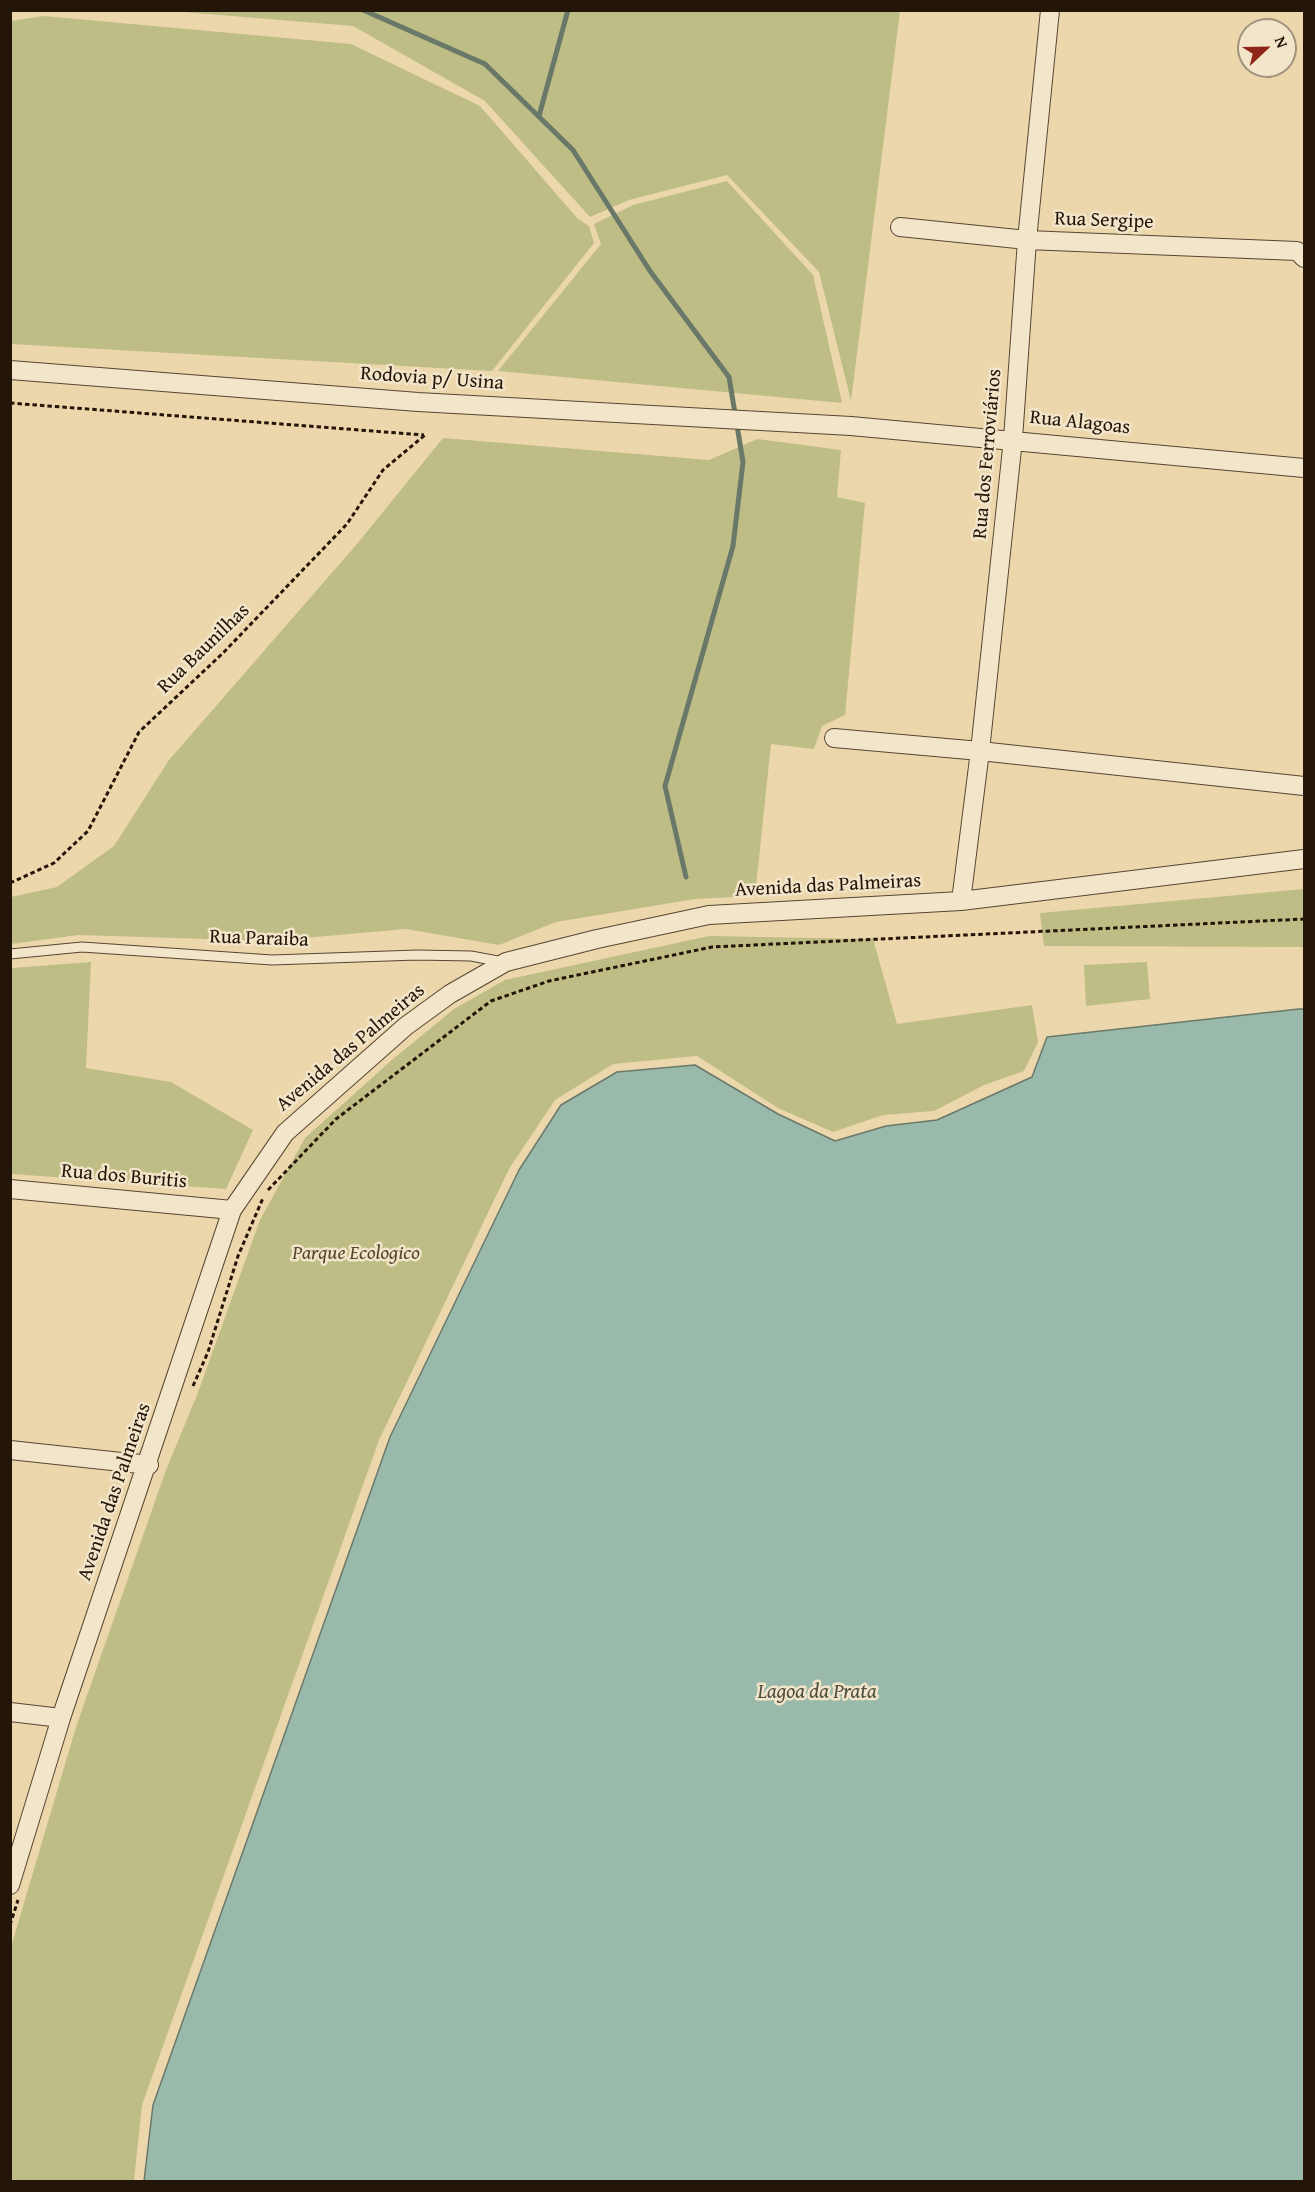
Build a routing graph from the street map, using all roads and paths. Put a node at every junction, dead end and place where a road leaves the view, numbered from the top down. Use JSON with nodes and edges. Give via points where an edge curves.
{"nodes":[{"id":1,"x":1050,"y":10,"type":"edge"},
{"id":2,"x":900,"y":227,"type":"dead end"},
{"id":3,"x":1027,"y":240,"type":"junction"},
{"id":4,"x":1302,"y":251,"type":"edge"},
{"id":5,"x":10,"y":370,"type":"edge"},
{"id":6,"x":10,"y":403,"type":"edge"},
{"id":7,"x":851,"y":426,"type":"joint"},
{"id":8,"x":1013,"y":439,"type":"junction"},
{"id":9,"x":1305,"y":468,"type":"edge"},
{"id":10,"x":834,"y":738,"type":"dead end"},
{"id":11,"x":980,"y":751,"type":"junction"},
{"id":12,"x":1305,"y":786,"type":"edge"},
{"id":13,"x":1305,"y":859,"type":"edge"},
{"id":14,"x":10,"y":883,"type":"edge"},
{"id":15,"x":961,"y":901,"type":"junction"},
{"id":16,"x":1305,"y":919,"type":"edge"},
{"id":17,"x":10,"y":954,"type":"edge"},
{"id":18,"x":506,"y":962,"type":"junction"},
{"id":19,"x":10,"y":1189,"type":"edge"},
{"id":20,"x":232,"y":1210,"type":"junction"},
{"id":21,"x":191,"y":1391,"type":"dead end"},
{"id":22,"x":10,"y":1450,"type":"edge"},
{"id":23,"x":149,"y":1465,"type":"junction"},
{"id":24,"x":10,"y":1712,"type":"edge"},
{"id":25,"x":61,"y":1718,"type":"junction"},
{"id":26,"x":15,"y":1888,"type":"edge"},
{"id":27,"x":10,"y":1925,"type":"edge"}],
"edges":[{"from":1,"to":3,"type":"street","name":"Rua dos Ferroviários"},
{"from":2,"to":3,"type":"street","name":"Rua Sergipe"},
{"from":3,"to":4,"type":"street","name":"Rua Sergipe"},
{"from":3,"to":8,"type":"street","name":"Rua dos Ferroviários"},
{"from":5,"to":7,"type":"street","name":"Rodovia p/ Usina","via":[[418,402]]},
{"from":6,"to":14,"type":"path","name":"Rua Baunilhas","via":[[425,435],[382,470],[347,524],[223,653],[139,732],[88,831],[54,863]]},
{"from":7,"to":8,"type":"street","name":"Rua Alagoas"},
{"from":8,"to":9,"type":"street","name":"Rua Alagoas"},
{"from":8,"to":11,"type":"street","name":"Rua dos Ferroviários"},
{"from":10,"to":11,"type":"street"},
{"from":11,"to":12,"type":"street"},
{"from":11,"to":15,"type":"street","name":"Rua dos Ferroviários"},
{"from":13,"to":15,"type":"street","name":"Avenida das Palmeiras"},
{"from":15,"to":18,"type":"street","name":"Avenida das Palmeiras","via":[[709,915]]},
{"from":16,"to":21,"type":"path","via":[[712,946],[549,981],[491,1001],[336,1119],[265,1194],[238,1256],[208,1352]]},
{"from":17,"to":18,"type":"lane","name":"Rua Paraiba","via":[[82,947],[272,960],[417,955],[471,956]]},
{"from":18,"to":20,"type":"street","name":"Avenida das Palmeiras","via":[[450,994],[406,1026],[285,1133]]},
{"from":19,"to":20,"type":"street","name":"Rua dos Buritis"},
{"from":20,"to":23,"type":"street","name":"Avenida das Palmeiras"},
{"from":22,"to":23,"type":"street"},
{"from":23,"to":25,"type":"street","name":"Avenida das Palmeiras"},
{"from":24,"to":25,"type":"street"},
{"from":25,"to":26,"type":"street","name":"Avenida das Palmeiras"},
{"from":26,"to":27,"type":"path"}]}
